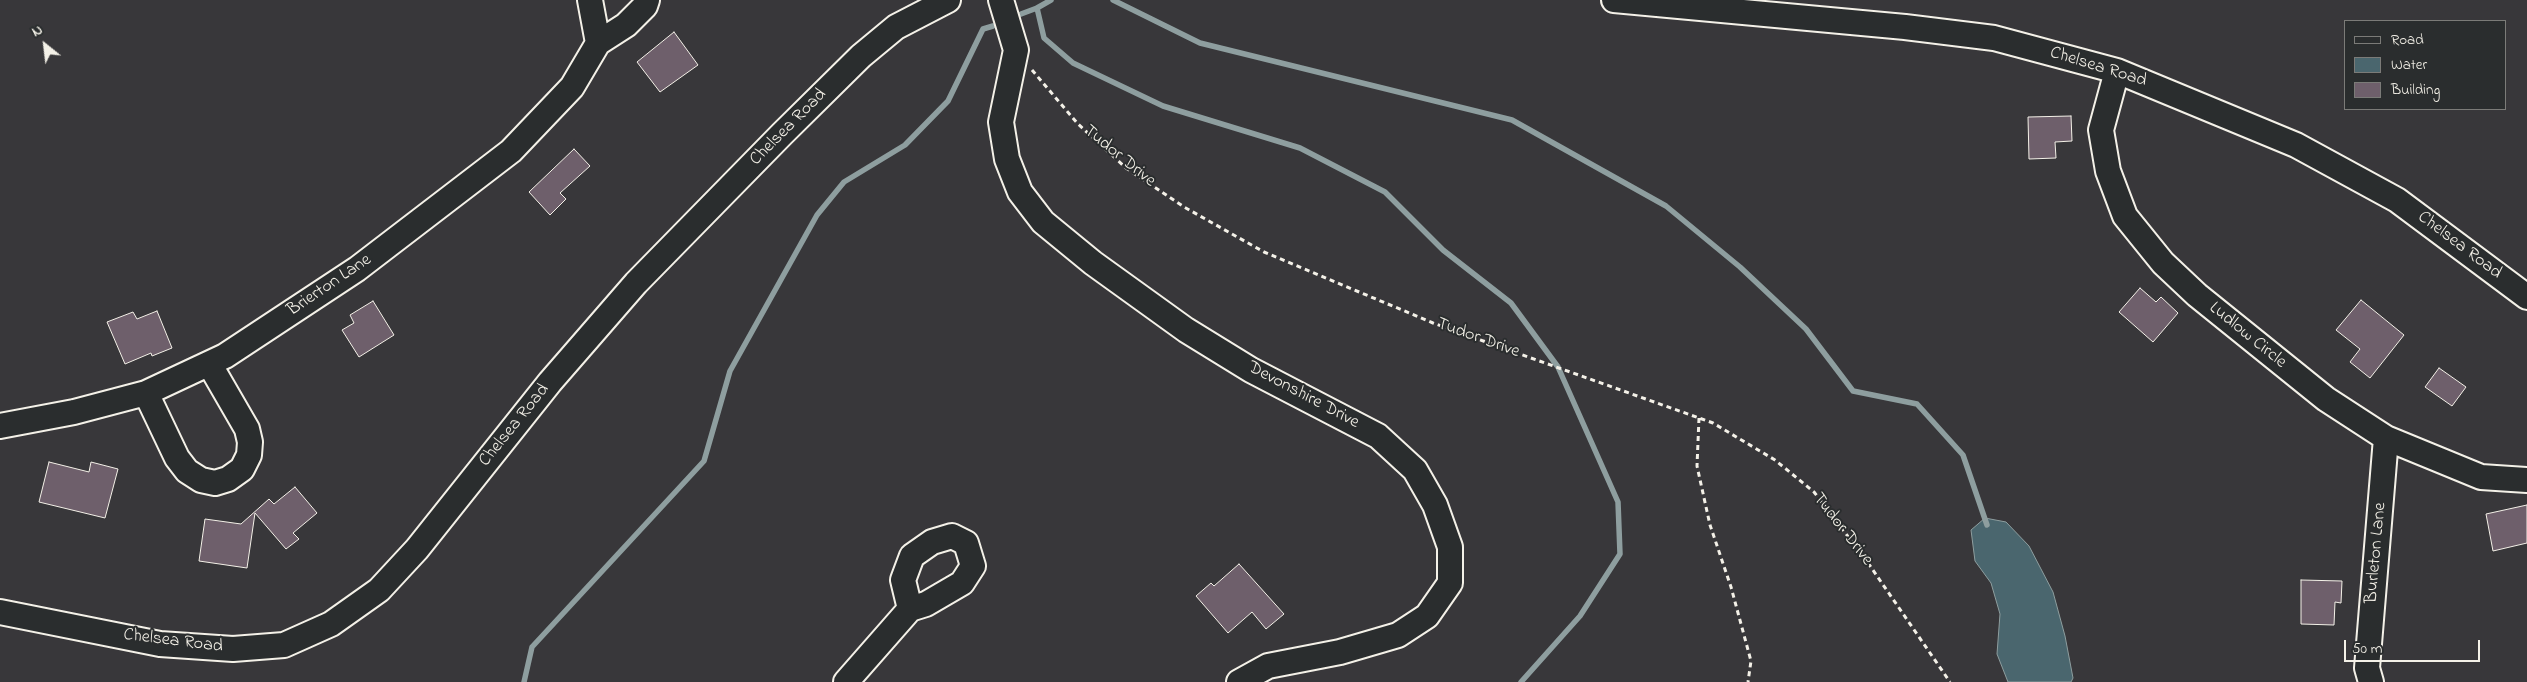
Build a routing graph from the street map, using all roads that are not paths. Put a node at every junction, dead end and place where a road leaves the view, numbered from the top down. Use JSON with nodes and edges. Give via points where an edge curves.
{"nodes":[{"id":1,"x":590,"y":0,"type":"edge"},
{"id":2,"x":648,"y":0,"type":"edge"},
{"id":3,"x":948,"y":0,"type":"edge"},
{"id":4,"x":1001,"y":0,"type":"edge"},
{"id":5,"x":1614,"y":0,"type":"edge"},
{"id":6,"x":1761,"y":6,"type":"edge"},
{"id":7,"x":598,"y":44,"type":"junction"},
{"id":8,"x":2116,"y":71,"type":"junction"},
{"id":9,"x":2527,"y":297,"type":"edge"},
{"id":10,"x":210,"y":365,"type":"junction"},
{"id":11,"x":146,"y":393,"type":"junction"},
{"id":12,"x":0,"y":426,"type":"edge"},
{"id":13,"x":2386,"y":438,"type":"junction"},
{"id":14,"x":2527,"y":480,"type":"edge"},
{"id":15,"x":910,"y":609,"type":"dead end"},
{"id":16,"x":0,"y":612,"type":"edge"},
{"id":17,"x":2364,"y":678,"type":"edge"},
{"id":18,"x":846,"y":682,"type":"edge"},
{"id":19,"x":1239,"y":682,"type":"edge"}],
"edges":[{"from":1,"to":7,"type":"street"},
{"from":2,"to":7,"type":"street","name":"Brierton Lane","via":[[626,25]]},
{"from":3,"to":16,"type":"street","name":"Chelsea Road","via":[[889,33],[861,56],[776,141],[636,283],[550,382],[398,570],[379,590],[332,624],[284,645],[233,649],[160,644]]},
{"from":4,"to":19,"type":"street","name":"Devonshire Drive","via":[[1016,50],[1001,122],[1007,159],[1020,192],[1043,222],[1093,263],[1186,330],[1251,370],[1378,436],[1415,470],[1435,505],[1450,547],[1450,583],[1427,616],[1398,635],[1340,652],[1268,666]]},
{"from":5,"to":6,"type":"street","name":"Chelsea Road"},
{"from":6,"to":8,"type":"street","name":"Chelsea Road","via":[[1994,38]]},
{"from":7,"to":10,"type":"street","name":"Brierton Lane","via":[[572,87],[511,151],[357,269]]},
{"from":8,"to":9,"type":"street","name":"Chelsea Road","via":[[2296,145],[2389,196]]},
{"from":8,"to":13,"type":"street","name":"Ludlow Circle","via":[[2101,130],[2108,171],[2125,216],[2163,263],[2197,295],[2326,399]]},
{"from":10,"to":11,"type":"street","name":"Brierton Lane"},
{"from":10,"to":11,"type":"street","via":[[247,429],[250,442],[249,455],[242,469],[228,479],[215,483],[201,480],[187,471],[177,458]]},
{"from":11,"to":12,"type":"street","name":"Brierton Lane","via":[[74,412]]},
{"from":13,"to":14,"type":"street","name":"Ludlow Circle","via":[[2481,477]]},
{"from":13,"to":17,"type":"street","name":"Burleton Lane"},
{"from":15,"to":18,"type":"street"}]}
